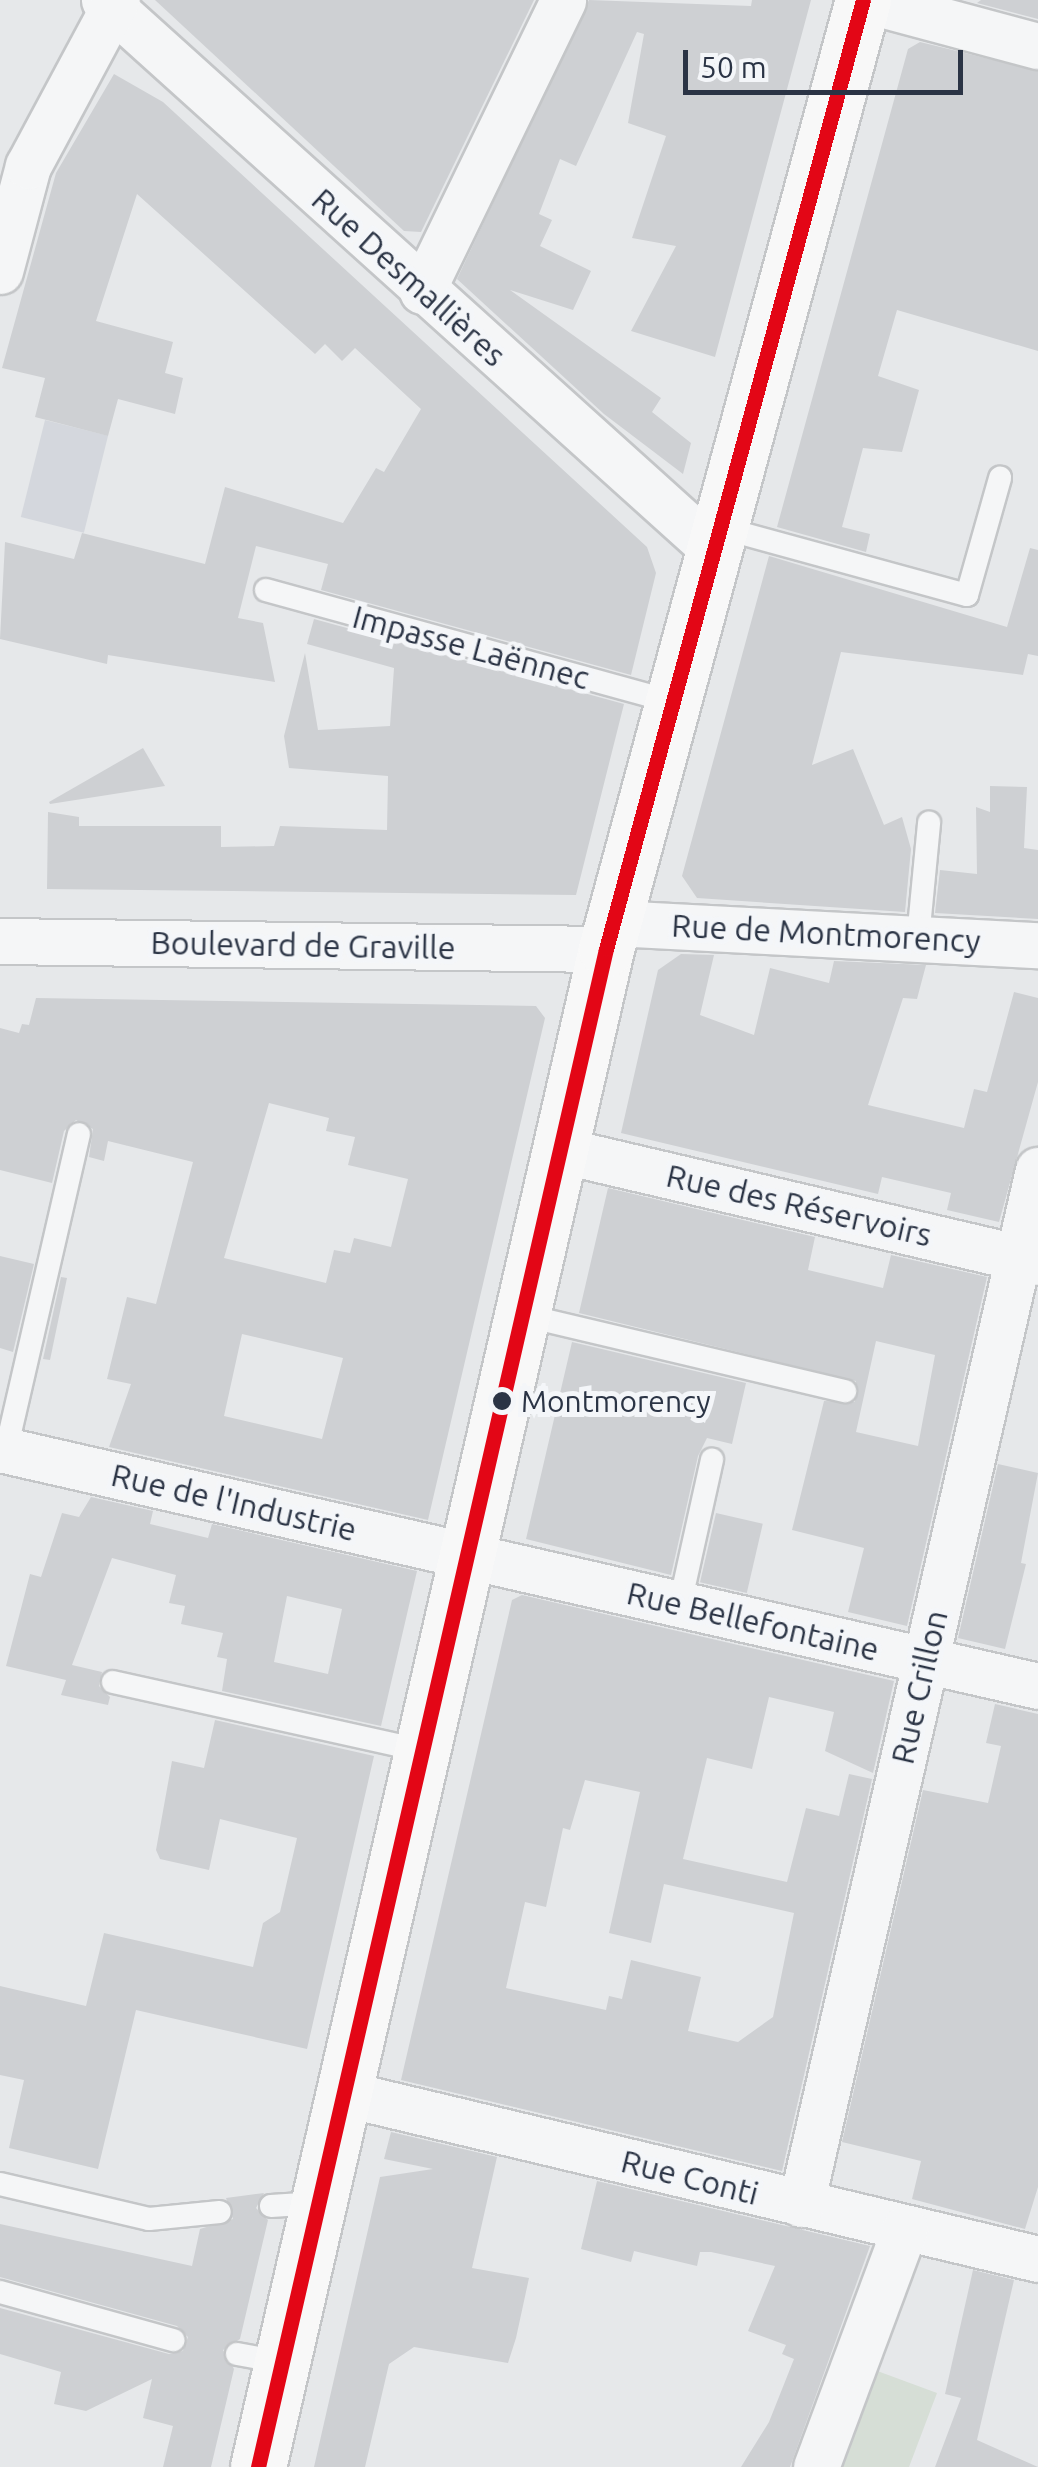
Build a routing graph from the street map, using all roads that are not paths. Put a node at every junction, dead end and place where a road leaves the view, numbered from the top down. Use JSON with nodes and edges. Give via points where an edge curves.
{"nodes":[{"id":1,"x":563,"y":0,"type":"edge"},
{"id":2,"x":864,"y":0,"type":"edge"},
{"id":3,"x":111,"y":3,"type":"edge"},
{"id":4,"x":1038,"y":46,"type":"edge"},
{"id":5,"x":0,"y":271,"type":"edge"},
{"id":6,"x":422,"y":291,"type":"junction"},
{"id":7,"x":1000,"y":478,"type":"dead end"},
{"id":8,"x":719,"y":540,"type":"junction"},
{"id":9,"x":266,"y":590,"type":"dead end"},
{"id":10,"x":676,"y":703,"type":"junction"},
{"id":11,"x":929,"y":823,"type":"dead end"},
{"id":12,"x":610,"y":936,"type":"junction"},
{"id":13,"x":918,"y":938,"type":"junction"},
{"id":14,"x":0,"y":941,"type":"edge"},
{"id":15,"x":1038,"y":945,"type":"edge"},
{"id":16,"x":79,"y":1134,"type":"dead end"},
{"id":17,"x":560,"y":1150,"type":"junction"},
{"id":18,"x":1038,"y":1170,"type":"edge"},
{"id":19,"x":1028,"y":1260,"type":"edge"},
{"id":20,"x":522,"y":1315,"type":"junction"},
{"id":21,"x":845,"y":1391,"type":"dead end"},
{"id":22,"x":3,"y":1450,"type":"edge"},
{"id":23,"x":712,"y":1460,"type":"dead end"},
{"id":24,"x":468,"y":1554,"type":"junction"},
{"id":25,"x":680,"y":1604,"type":"junction"},
{"id":26,"x":925,"y":1660,"type":"junction"},
{"id":27,"x":113,"y":1682,"type":"dead end"},
{"id":28,"x":1038,"y":1686,"type":"edge"},
{"id":29,"x":423,"y":1751,"type":"junction"},
{"id":30,"x":342,"y":2093,"type":"junction"},
{"id":31,"x":0,"y":2184,"type":"edge"},
{"id":32,"x":800,"y":2204,"type":"junction"},
{"id":33,"x":220,"y":2212,"type":"dead end"},
{"id":34,"x":906,"y":2228,"type":"junction"},
{"id":35,"x":1037,"y":2253,"type":"edge"},
{"id":36,"x":0,"y":2292,"type":"edge"},
{"id":37,"x":172,"y":2340,"type":"dead end"},
{"id":38,"x":258,"y":2467,"type":"edge"},
{"id":39,"x":816,"y":2467,"type":"edge"}],
"edges":[{"from":1,"to":6,"type":"street"},
{"from":2,"to":4,"type":"street"},
{"from":2,"to":8,"type":"main road"},
{"from":3,"to":5,"type":"street","via":[[28,166]]},
{"from":3,"to":6,"type":"street","name":"Rue Desmallières"},
{"from":6,"to":8,"type":"street","name":"Rue Desmallières"},
{"from":7,"to":8,"type":"lane","via":[[967,594]]},
{"from":8,"to":10,"type":"main road"},
{"from":9,"to":10,"type":"lane","name":"Impasse Laënnec"},
{"from":10,"to":12,"type":"main road"},
{"from":11,"to":13,"type":"lane"},
{"from":12,"to":13,"type":"street","name":"Rue de Montmorency"},
{"from":12,"to":14,"type":"street","name":"Boulevard de Graville"},
{"from":12,"to":17,"type":"main road"},
{"from":13,"to":15,"type":"street","name":"Rue de Montmorency"},
{"from":16,"to":22,"type":"lane"},
{"from":17,"to":19,"type":"street","name":"Rue des Réservoirs"},
{"from":17,"to":20,"type":"main road"},
{"from":18,"to":19,"type":"street","name":"Rue Crillon"},
{"from":19,"to":26,"type":"street","name":"Rue Crillon"},
{"from":20,"to":21,"type":"lane"},
{"from":20,"to":24,"type":"main road"},
{"from":22,"to":24,"type":"street","name":"Rue de l'Industrie"},
{"from":23,"to":25,"type":"lane"},
{"from":24,"to":25,"type":"street","name":"Rue Bellefontaine"},
{"from":24,"to":29,"type":"main road"},
{"from":25,"to":26,"type":"street","name":"Rue Bellefontaine"},
{"from":26,"to":28,"type":"street","name":"Rue Bellefontaine"},
{"from":26,"to":32,"type":"street","name":"Rue Crillon"},
{"from":27,"to":29,"type":"lane"},
{"from":29,"to":30,"type":"main road"},
{"from":30,"to":32,"type":"street","name":"Rue Conti"},
{"from":30,"to":38,"type":"main road","via":[[294,2204],[259,2358]]},
{"from":31,"to":33,"type":"lane","via":[[149,2218]]},
{"from":32,"to":34,"type":"street","name":"Rue Conti"},
{"from":34,"to":35,"type":"street","name":"Rue Conti"},
{"from":34,"to":39,"type":"street"},
{"from":36,"to":37,"type":"lane"}]}
